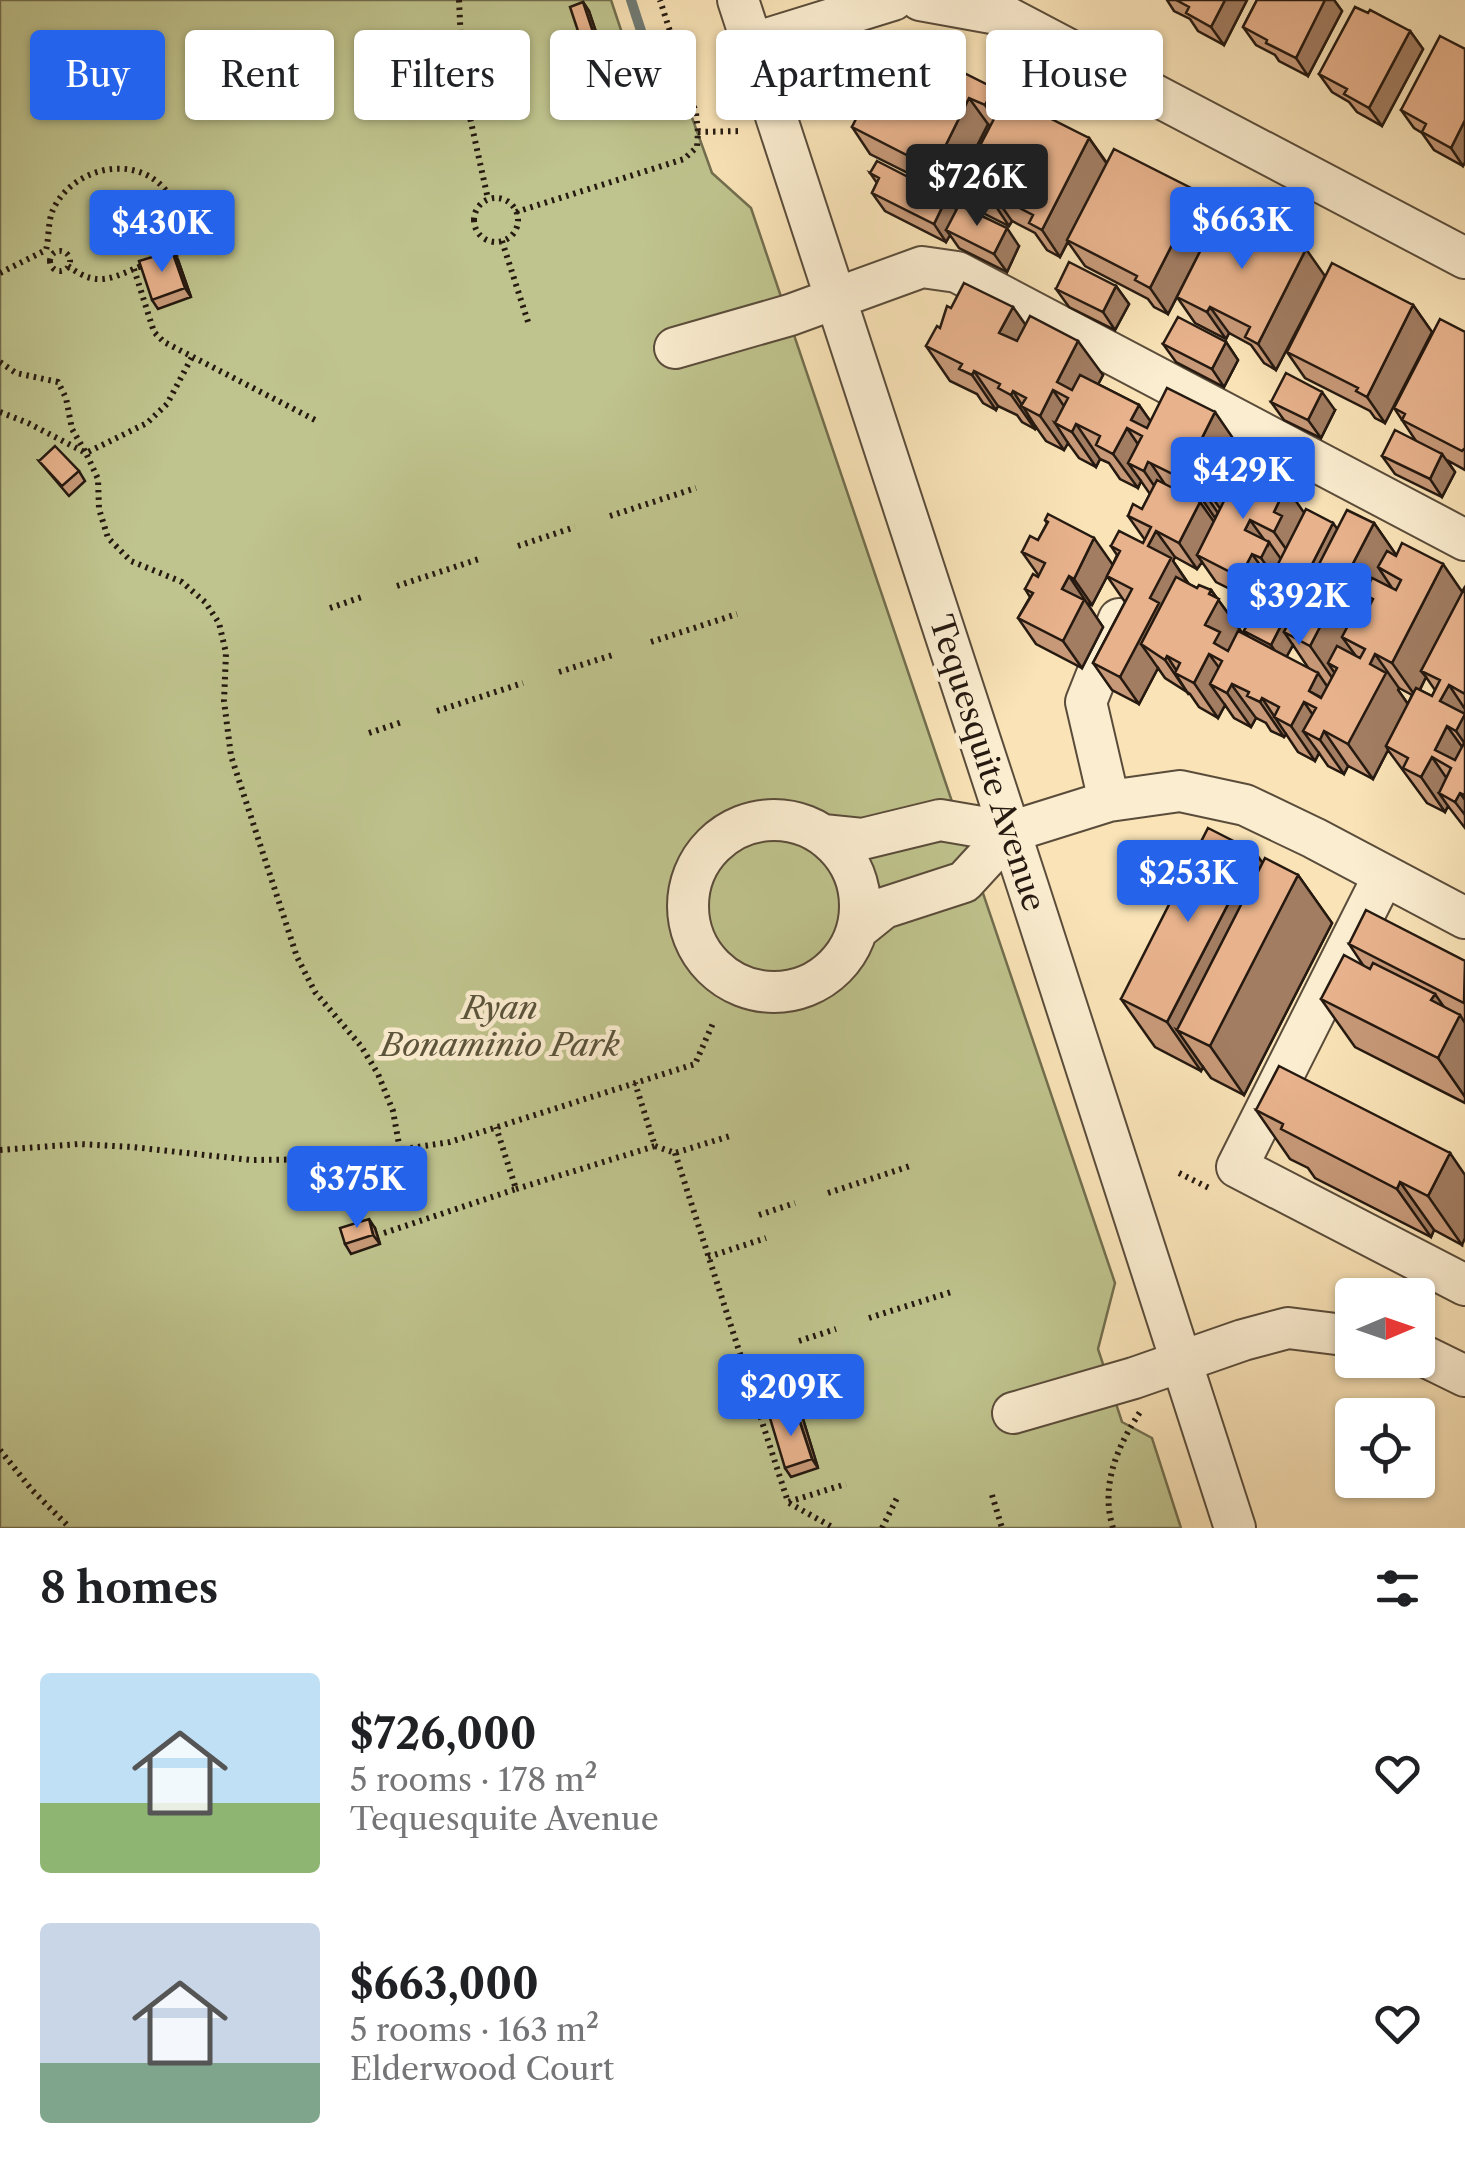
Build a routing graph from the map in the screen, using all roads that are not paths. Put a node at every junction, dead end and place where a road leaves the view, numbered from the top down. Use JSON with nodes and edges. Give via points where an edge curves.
{"nodes":[{"id":1,"x":738,"y":0,"type":"edge"},
{"id":2,"x":892,"y":0,"type":"edge"},
{"id":3,"x":920,"y":0,"type":"edge"},
{"id":4,"x":749,"y":30,"type":"edge"},
{"id":5,"x":796,"y":30,"type":"edge"},
{"id":6,"x":778,"y":120,"type":"edge"},
{"id":7,"x":1465,"y":258,"type":"edge"},
{"id":8,"x":835,"y":298,"type":"junction"},
{"id":9,"x":675,"y":348,"type":"dead end"},
{"id":10,"x":1465,"y":540,"type":"edge"},
{"id":11,"x":1121,"y":616,"type":"edge"},
{"id":12,"x":1109,"y":801,"type":"junction"},
{"id":13,"x":1010,"y":832,"type":"junction"},
{"id":14,"x":823,"y":835,"type":"junction"},
{"id":15,"x":1384,"y":875,"type":"junction"},
{"id":16,"x":1465,"y":918,"type":"edge"},
{"id":17,"x":858,"y":930,"type":"junction"},
{"id":18,"x":1465,"y":1286,"type":"edge"},
{"id":19,"x":1335,"y":1334,"type":"edge"},
{"id":20,"x":1182,"y":1361,"type":"junction"},
{"id":21,"x":1435,"y":1361,"type":"edge"},
{"id":22,"x":1465,"y":1376,"type":"edge"},
{"id":23,"x":1013,"y":1414,"type":"dead end"},
{"id":24,"x":1235,"y":1528,"type":"edge"}],
"edges":[{"from":1,"to":4,"type":"street","name":"Tequesquite Avenue"},
{"from":2,"to":5,"type":"street"},
{"from":3,"to":7,"type":"street","via":[[1003,15]]},
{"from":6,"to":8,"type":"street","name":"Tequesquite Avenue"},
{"from":8,"to":9,"type":"street"},
{"from":8,"to":10,"type":"street","via":[[922,267],[957,272]]},
{"from":8,"to":13,"type":"street","name":"Tequesquite Avenue"},
{"from":11,"to":12,"type":"street","via":[[1086,702]]},
{"from":12,"to":13,"type":"street"},
{"from":12,"to":15,"type":"street","via":[[1180,791],[1245,804]]},
{"from":13,"to":14,"type":"street","via":[[940,820],[862,839]]},
{"from":13,"to":17,"type":"street","via":[[964,882],[884,908]]},
{"from":13,"to":20,"type":"street","name":"Tequesquite Avenue"},
{"from":14,"to":17,"type":"street","via":[[856,876]]},
{"from":14,"to":17,"type":"street","via":[[772,819],[722,837],[702,856],[691,881],[692,935],[705,959],[738,986],[788,992],[814,984],[837,966]]},
{"from":15,"to":16,"type":"street"},
{"from":15,"to":18,"type":"street","via":[[1237,1166]]},
{"from":19,"to":20,"type":"street","via":[[1288,1328]]},
{"from":20,"to":23,"type":"street"},
{"from":20,"to":24,"type":"street","name":"Tequesquite Avenue"},
{"from":21,"to":22,"type":"street"}]}
